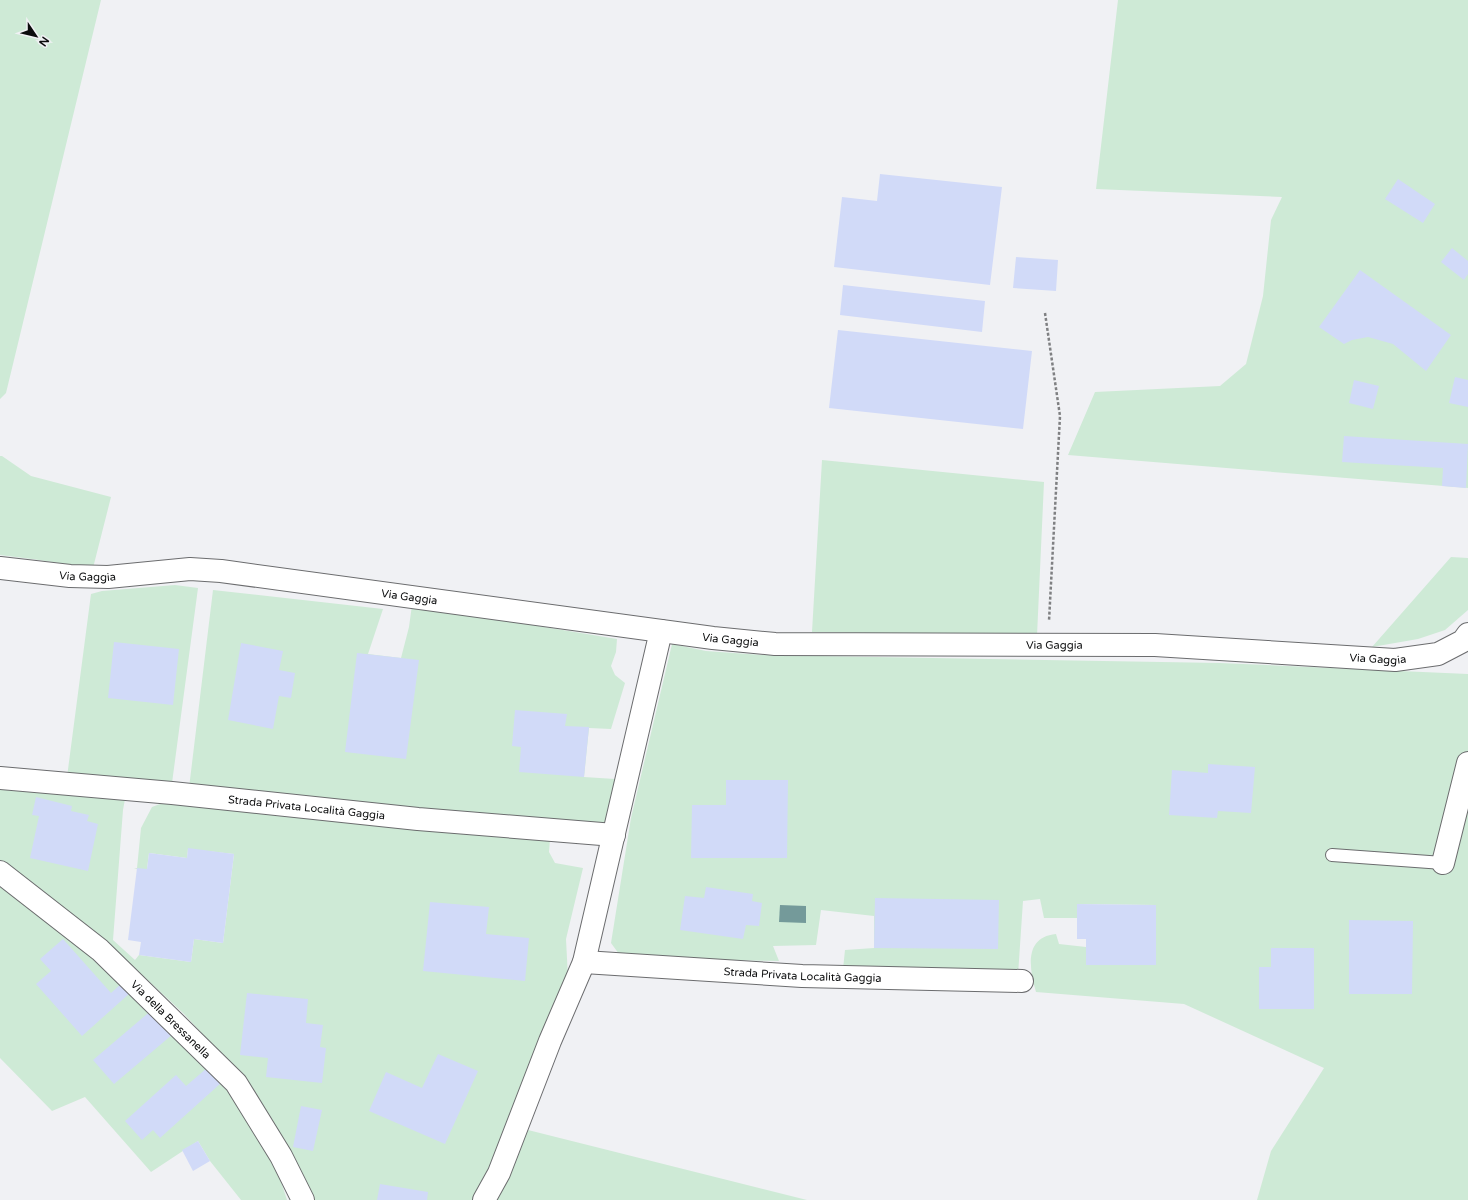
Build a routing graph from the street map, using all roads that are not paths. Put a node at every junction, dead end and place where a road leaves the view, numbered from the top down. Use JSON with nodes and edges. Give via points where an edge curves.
{"nodes":[{"id":1,"x":0,"y":568,"type":"edge"},
{"id":2,"x":661,"y":631,"type":"junction"},
{"id":3,"x":1466,"y":640,"type":"edge"},
{"id":4,"x":1468,"y":763,"type":"edge"},
{"id":5,"x":0,"y":778,"type":"edge"},
{"id":6,"x":614,"y":835,"type":"junction"},
{"id":7,"x":1332,"y":855,"type":"dead end"},
{"id":8,"x":1444,"y":863,"type":"joint"},
{"id":9,"x":0,"y":872,"type":"edge"},
{"id":10,"x":584,"y":962,"type":"junction"},
{"id":11,"x":1022,"y":981,"type":"dead end"},
{"id":12,"x":304,"y":1200,"type":"edge"},
{"id":13,"x":484,"y":1200,"type":"edge"}],
"edges":[{"from":1,"to":2,"type":"street","name":"Via Gaggia","via":[[70,576],[108,577],[190,569],[221,571]]},
{"from":2,"to":3,"type":"street","name":"Via Gaggia","via":[[775,644],[1155,645],[1395,660],[1438,654]]},
{"from":2,"to":6,"type":"street"},
{"from":4,"to":8,"type":"street"},
{"from":5,"to":6,"type":"street","name":"Strada Privata Località Gaggia","via":[[418,819]]},
{"from":6,"to":10,"type":"street"},
{"from":7,"to":8,"type":"lane"},
{"from":9,"to":12,"type":"street","name":"Via della Bressanella","via":[[100,950],[236,1083],[281,1156]]},
{"from":10,"to":11,"type":"street","name":"Strada Privata Località Gaggia","via":[[802,976]]},
{"from":10,"to":13,"type":"street","via":[[550,1041],[499,1173]]}]}
